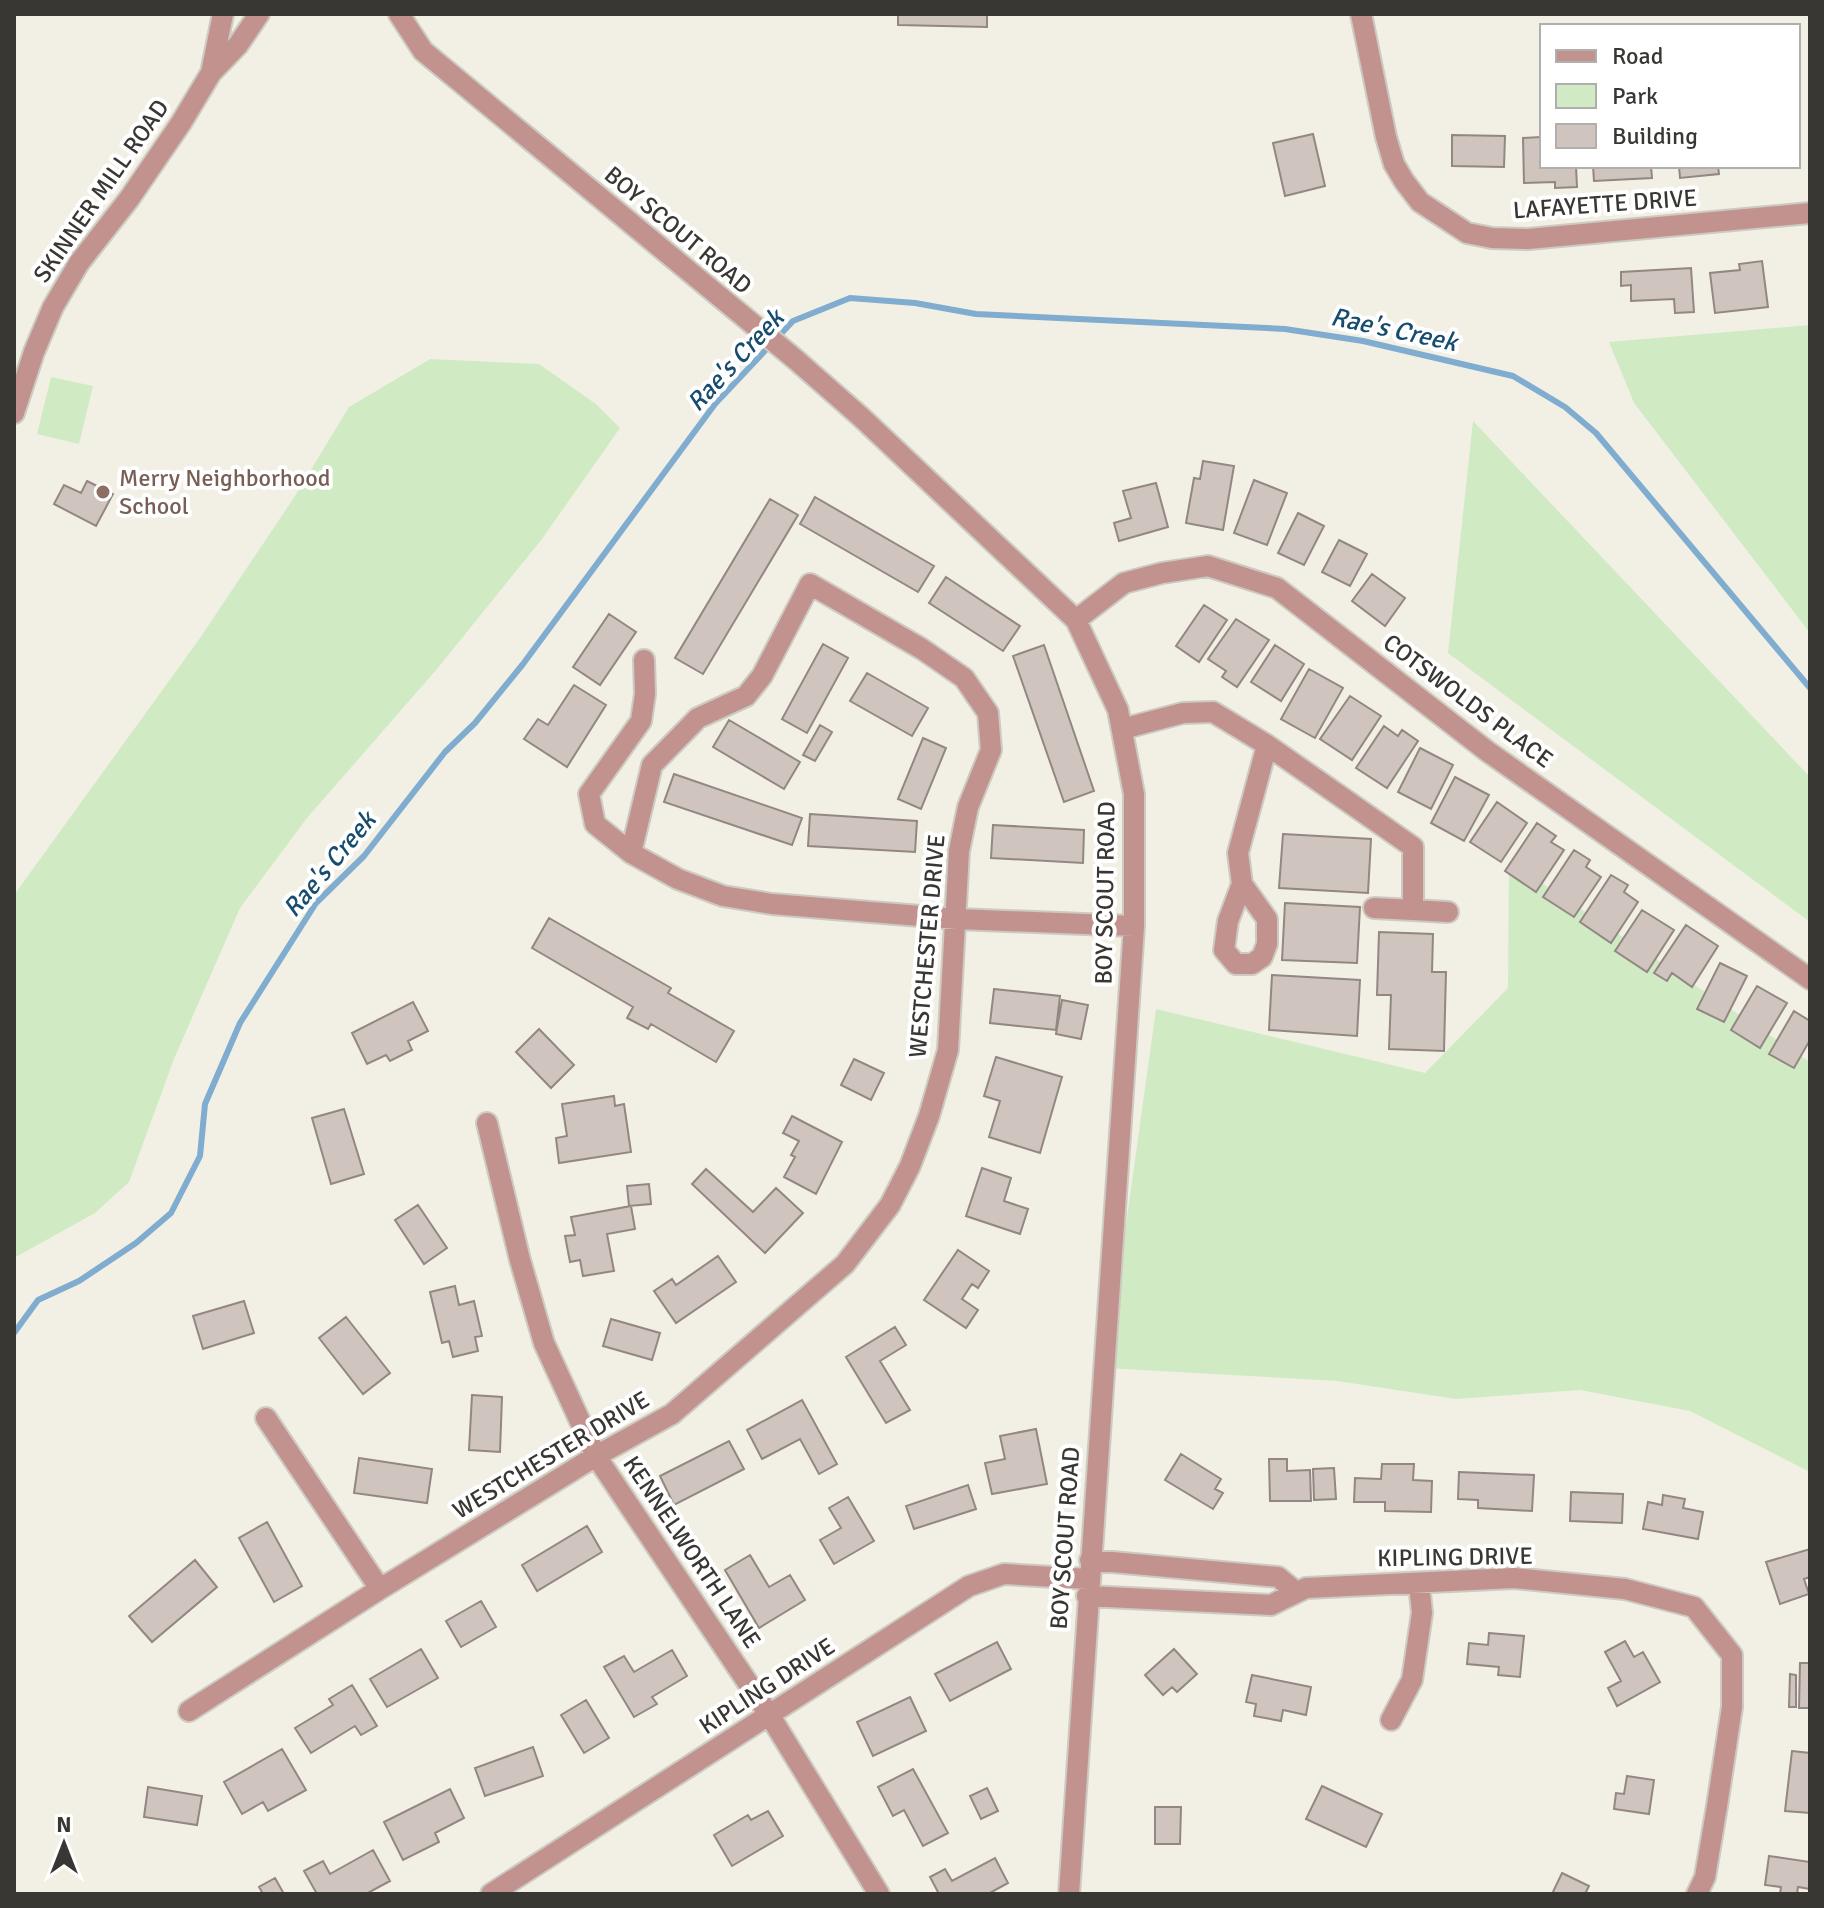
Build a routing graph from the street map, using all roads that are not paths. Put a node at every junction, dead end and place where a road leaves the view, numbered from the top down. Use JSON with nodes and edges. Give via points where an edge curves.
{"nodes":[{"id":1,"x":223,"y":14,"type":"edge"},
{"id":2,"x":259,"y":14,"type":"edge"},
{"id":3,"x":399,"y":14,"type":"edge"},
{"id":4,"x":1361,"y":14,"type":"edge"},
{"id":5,"x":211,"y":73,"type":"junction"},
{"id":6,"x":1810,"y":213,"type":"edge"},
{"id":7,"x":14,"y":413,"type":"edge"},
{"id":8,"x":1076,"y":620,"type":"junction"},
{"id":9,"x":644,"y":660,"type":"dead end"},
{"id":10,"x":1122,"y":729,"type":"junction"},
{"id":11,"x":1267,"y":745,"type":"junction"},
{"id":12,"x":631,"y":853,"type":"junction"},
{"id":13,"x":1242,"y":884,"type":"dead end"},
{"id":14,"x":1374,"y":908,"type":"dead end"},
{"id":15,"x":1413,"y":910,"type":"junction"},
{"id":16,"x":1448,"y":912,"type":"dead end"},
{"id":17,"x":957,"y":919,"type":"junction"},
{"id":18,"x":1134,"y":926,"type":"junction"},
{"id":19,"x":1810,"y":979,"type":"edge"},
{"id":20,"x":487,"y":1123,"type":"dead end"},
{"id":21,"x":266,"y":1418,"type":"dead end"},
{"id":22,"x":596,"y":1456,"type":"junction"},
{"id":23,"x":1088,"y":1578,"type":"junction"},
{"id":24,"x":1419,"y":1584,"type":"junction"},
{"id":25,"x":380,"y":1589,"type":"junction"},
{"id":26,"x":1296,"y":1592,"type":"junction"},
{"id":27,"x":189,"y":1711,"type":"dead end"},
{"id":28,"x":770,"y":1716,"type":"junction"},
{"id":29,"x":1391,"y":1720,"type":"dead end"},
{"id":30,"x":491,"y":1894,"type":"edge"},
{"id":31,"x":879,"y":1894,"type":"edge"},
{"id":32,"x":1069,"y":1894,"type":"edge"},
{"id":33,"x":1697,"y":1894,"type":"edge"}],
"edges":[{"from":1,"to":5,"type":"street"},
{"from":2,"to":5,"type":"street","name":"SKINNER MILL ROAD"},
{"from":3,"to":8,"type":"street","name":"BOY SCOUT ROAD","via":[[423,51],[795,359]]},
{"from":4,"to":6,"type":"street","name":"LAFAYETTE DRIVE","via":[[1394,164],[1420,202],[1467,233],[1528,239]]},
{"from":5,"to":7,"type":"street","name":"SKINNER MILL ROAD","via":[[53,307]]},
{"from":8,"to":10,"type":"street","name":"BOY SCOUT ROAD"},
{"from":8,"to":19,"type":"street","name":"COTSWOLDS PLACE","via":[[1124,583],[1162,573],[1208,566],[1277,588],[1487,751]]},
{"from":9,"to":12,"type":"street","via":[[641,721],[589,794],[595,824]]},
{"from":10,"to":11,"type":"street","via":[[1183,713],[1213,712]]},
{"from":10,"to":18,"type":"street","name":"BOY SCOUT ROAD","via":[[1134,794]]},
{"from":11,"to":13,"type":"street","via":[[1238,853]]},
{"from":11,"to":15,"type":"street","via":[[1413,847]]},
{"from":12,"to":17,"type":"street","via":[[723,896]]},
{"from":12,"to":17,"type":"street","name":"WESTCHESTER DRIVE","via":[[652,765],[698,718],[746,696],[810,584],[964,678],[988,713],[991,750],[968,807],[959,851]]},
{"from":14,"to":15,"type":"street"},
{"from":15,"to":16,"type":"street"},
{"from":17,"to":18,"type":"street"},
{"from":17,"to":22,"type":"street","name":"WESTCHESTER DRIVE","via":[[948,1050],[929,1116],[890,1205],[845,1264],[672,1414]]},
{"from":18,"to":23,"type":"street","name":"BOY SCOUT ROAD"},
{"from":20,"to":22,"type":"street","name":"KENNELWORTH LANE","via":[[544,1343]]},
{"from":21,"to":25,"type":"street"},
{"from":22,"to":25,"type":"street","name":"WESTCHESTER DRIVE"},
{"from":22,"to":28,"type":"street","name":"KENNELWORTH LANE"},
{"from":23,"to":26,"type":"street","name":"KIPLING DRIVE","via":[[1271,1605]]},
{"from":23,"to":26,"type":"street","name":"KIPLING DRIVE","via":[[1278,1577]]},
{"from":23,"to":28,"type":"street","name":"KIPLING DRIVE","via":[[1004,1574],[969,1586]]},
{"from":23,"to":32,"type":"street","name":"BOY SCOUT ROAD"},
{"from":24,"to":26,"type":"street","name":"KIPLING DRIVE"},
{"from":24,"to":29,"type":"street","via":[[1422,1613],[1412,1680]]},
{"from":24,"to":33,"type":"street","name":"KIPLING DRIVE","via":[[1514,1578],[1625,1589],[1694,1607],[1732,1655],[1726,1749],[1705,1877]]},
{"from":25,"to":27,"type":"street","name":"WESTCHESTER DRIVE"},
{"from":28,"to":30,"type":"street","name":"KIPLING DRIVE"},
{"from":28,"to":31,"type":"street","name":"KENNELWORTH LANE"}]}
